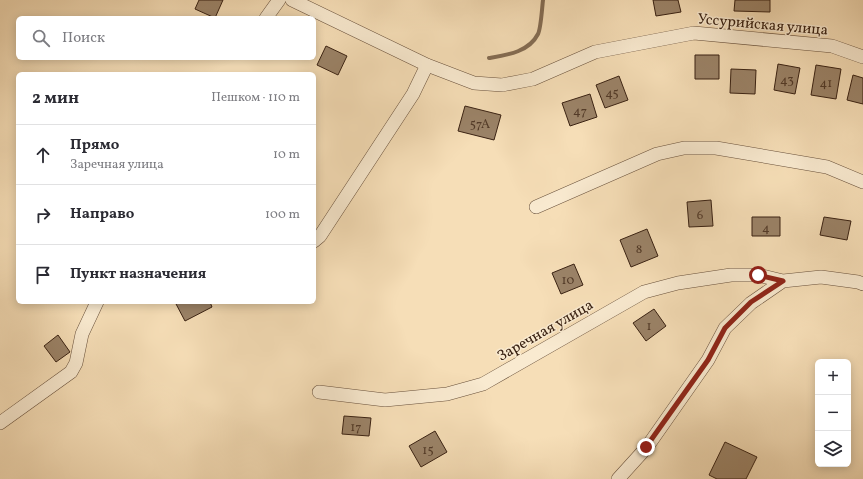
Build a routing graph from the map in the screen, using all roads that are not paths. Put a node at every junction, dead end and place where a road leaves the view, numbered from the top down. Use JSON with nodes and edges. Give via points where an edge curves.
{"nodes":[{"id":1,"x":279,"y":0,"type":"edge"},
{"id":2,"x":292,"y":0,"type":"edge"},
{"id":3,"x":267,"y":16,"type":"edge"},
{"id":4,"x":863,"y":57,"type":"edge"},
{"id":5,"x":428,"y":65,"type":"junction"},
{"id":6,"x":863,"y":182,"type":"edge"},
{"id":7,"x":536,"y":207,"type":"dead end"},
{"id":8,"x":316,"y":239,"type":"edge"},
{"id":9,"x":783,"y":281,"type":"junction"},
{"id":10,"x":863,"y":284,"type":"edge"},
{"id":11,"x":96,"y":304,"type":"edge"},
{"id":12,"x":319,"y":392,"type":"dead end"},
{"id":13,"x":0,"y":423,"type":"edge"},
{"id":14,"x":618,"y":479,"type":"edge"}],
"edges":[{"from":1,"to":3,"type":"street"},
{"from":2,"to":5,"type":"street","name":"Уссурийская улица"},
{"from":4,"to":5,"type":"street","name":"Уссурийская улица","via":[[832,46],[694,33],[595,52],[533,78],[502,84],[474,83]]},
{"from":5,"to":8,"type":"street","via":[[413,94]]},
{"from":6,"to":7,"type":"street","via":[[828,167],[716,148],[684,148],[657,154]]},
{"from":9,"to":10,"type":"street","via":[[822,277]]},
{"from":9,"to":12,"type":"street","name":"Заречная улица","via":[[758,275],[731,275],[644,292],[483,384],[448,394],[385,400]]},
{"from":9,"to":14,"type":"street","via":[[751,302],[725,328],[708,360],[646,447]]},
{"from":11,"to":13,"type":"street","via":[[82,334],[76,363],[71,372]]}]}
